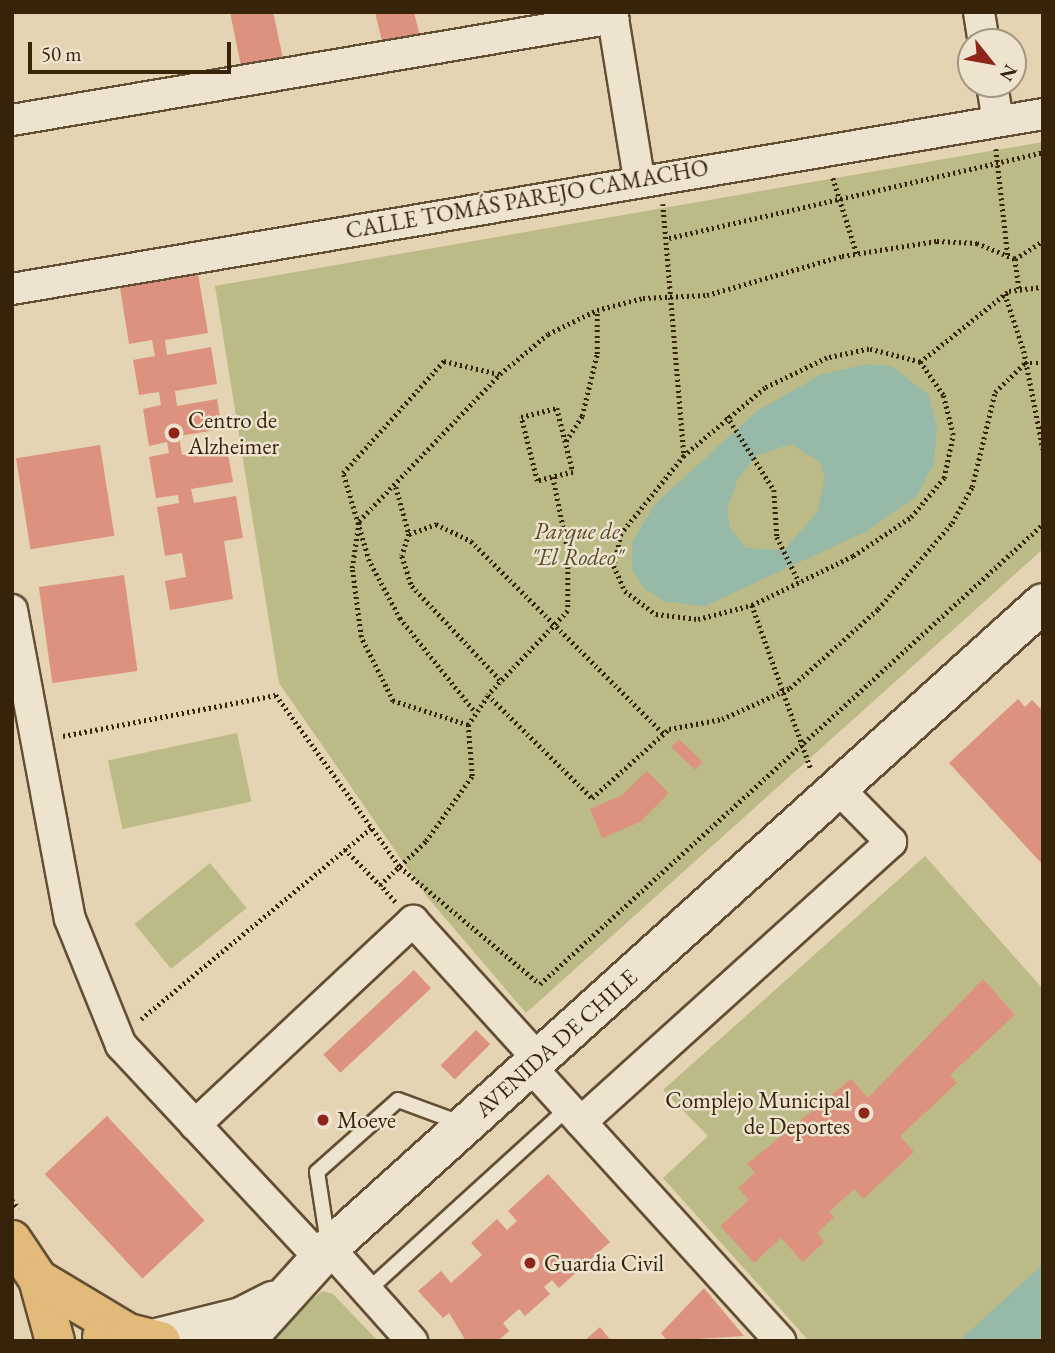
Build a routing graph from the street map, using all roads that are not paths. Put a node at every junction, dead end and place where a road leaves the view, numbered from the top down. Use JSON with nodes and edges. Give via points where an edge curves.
{"nodes":[{"id":1,"x":612,"y":15,"type":"edge"},
{"id":2,"x":993,"y":98,"type":"edge"},
{"id":3,"x":1043,"y":114,"type":"edge"},
{"id":4,"x":12,"y":120,"type":"edge"},
{"id":5,"x":995,"y":122,"type":"junction"},
{"id":6,"x":649,"y":178,"type":"junction"},
{"id":7,"x":12,"y":289,"type":"edge"},
{"id":8,"x":1043,"y":603,"type":"edge"},
{"id":9,"x":12,"y":610,"type":"edge"},
{"id":10,"x":831,"y":794,"type":"junction"},
{"id":11,"x":534,"y":1062,"type":"junction"},
{"id":12,"x":574,"y":1115,"type":"junction"},
{"id":13,"x":195,"y":1125,"type":"junction"},
{"id":14,"x":465,"y":1125,"type":"junction"},
{"id":15,"x":12,"y":1240,"type":"edge"},
{"id":16,"x":324,"y":1253,"type":"junction"},
{"id":17,"x":38,"y":1279,"type":"junction"},
{"id":18,"x":367,"y":1291,"type":"junction"},
{"id":19,"x":275,"y":1300,"type":"junction"},
{"id":20,"x":135,"y":1338,"type":"edge"},
{"id":21,"x":774,"y":1339,"type":"edge"},
{"id":22,"x":55,"y":1341,"type":"edge"},
{"id":23,"x":245,"y":1341,"type":"edge"},
{"id":24,"x":412,"y":1341,"type":"edge"}],
"edges":[{"from":1,"to":4,"type":"street"},
{"from":1,"to":6,"type":"street"},
{"from":2,"to":5,"type":"street"},
{"from":3,"to":5,"type":"street","name":"CALLE TOMÁS PAREJO CAMACHO"},
{"from":5,"to":6,"type":"street","name":"CALLE TOMÁS PAREJO CAMACHO"},
{"from":6,"to":7,"type":"street","name":"CALLE TOMÁS PAREJO CAMACHO"},
{"from":8,"to":10,"type":"street","name":"AVENIDA DE CHILE"},
{"from":9,"to":13,"type":"street","via":[[70,919],[118,1037]]},
{"from":10,"to":11,"type":"street","name":"AVENIDA DE CHILE"},
{"from":10,"to":12,"type":"street","via":[[891,842]]},
{"from":11,"to":12,"type":"street"},
{"from":11,"to":13,"type":"street","via":[[413,922]]},
{"from":11,"to":14,"type":"street","name":"AVENIDA DE CHILE"},
{"from":12,"to":18,"type":"lane"},
{"from":12,"to":21,"type":"street"},
{"from":13,"to":16,"type":"street"},
{"from":14,"to":16,"type":"street","name":"AVENIDA DE CHILE"},
{"from":14,"to":16,"type":"lane","via":[[398,1100],[317,1172]]},
{"from":15,"to":17,"type":"main road"},
{"from":16,"to":18,"type":"street"},
{"from":16,"to":19,"type":"street","name":"AVENIDA DE CHILE"},
{"from":17,"to":20,"type":"main road"},
{"from":17,"to":22,"type":"main road"},
{"from":18,"to":24,"type":"street"},
{"from":19,"to":20,"type":"street","name":"AVENIDA DE CHILE","via":[[241,1317]]},
{"from":19,"to":23,"type":"street","name":"AVENIDA DE CHILE"}]}
